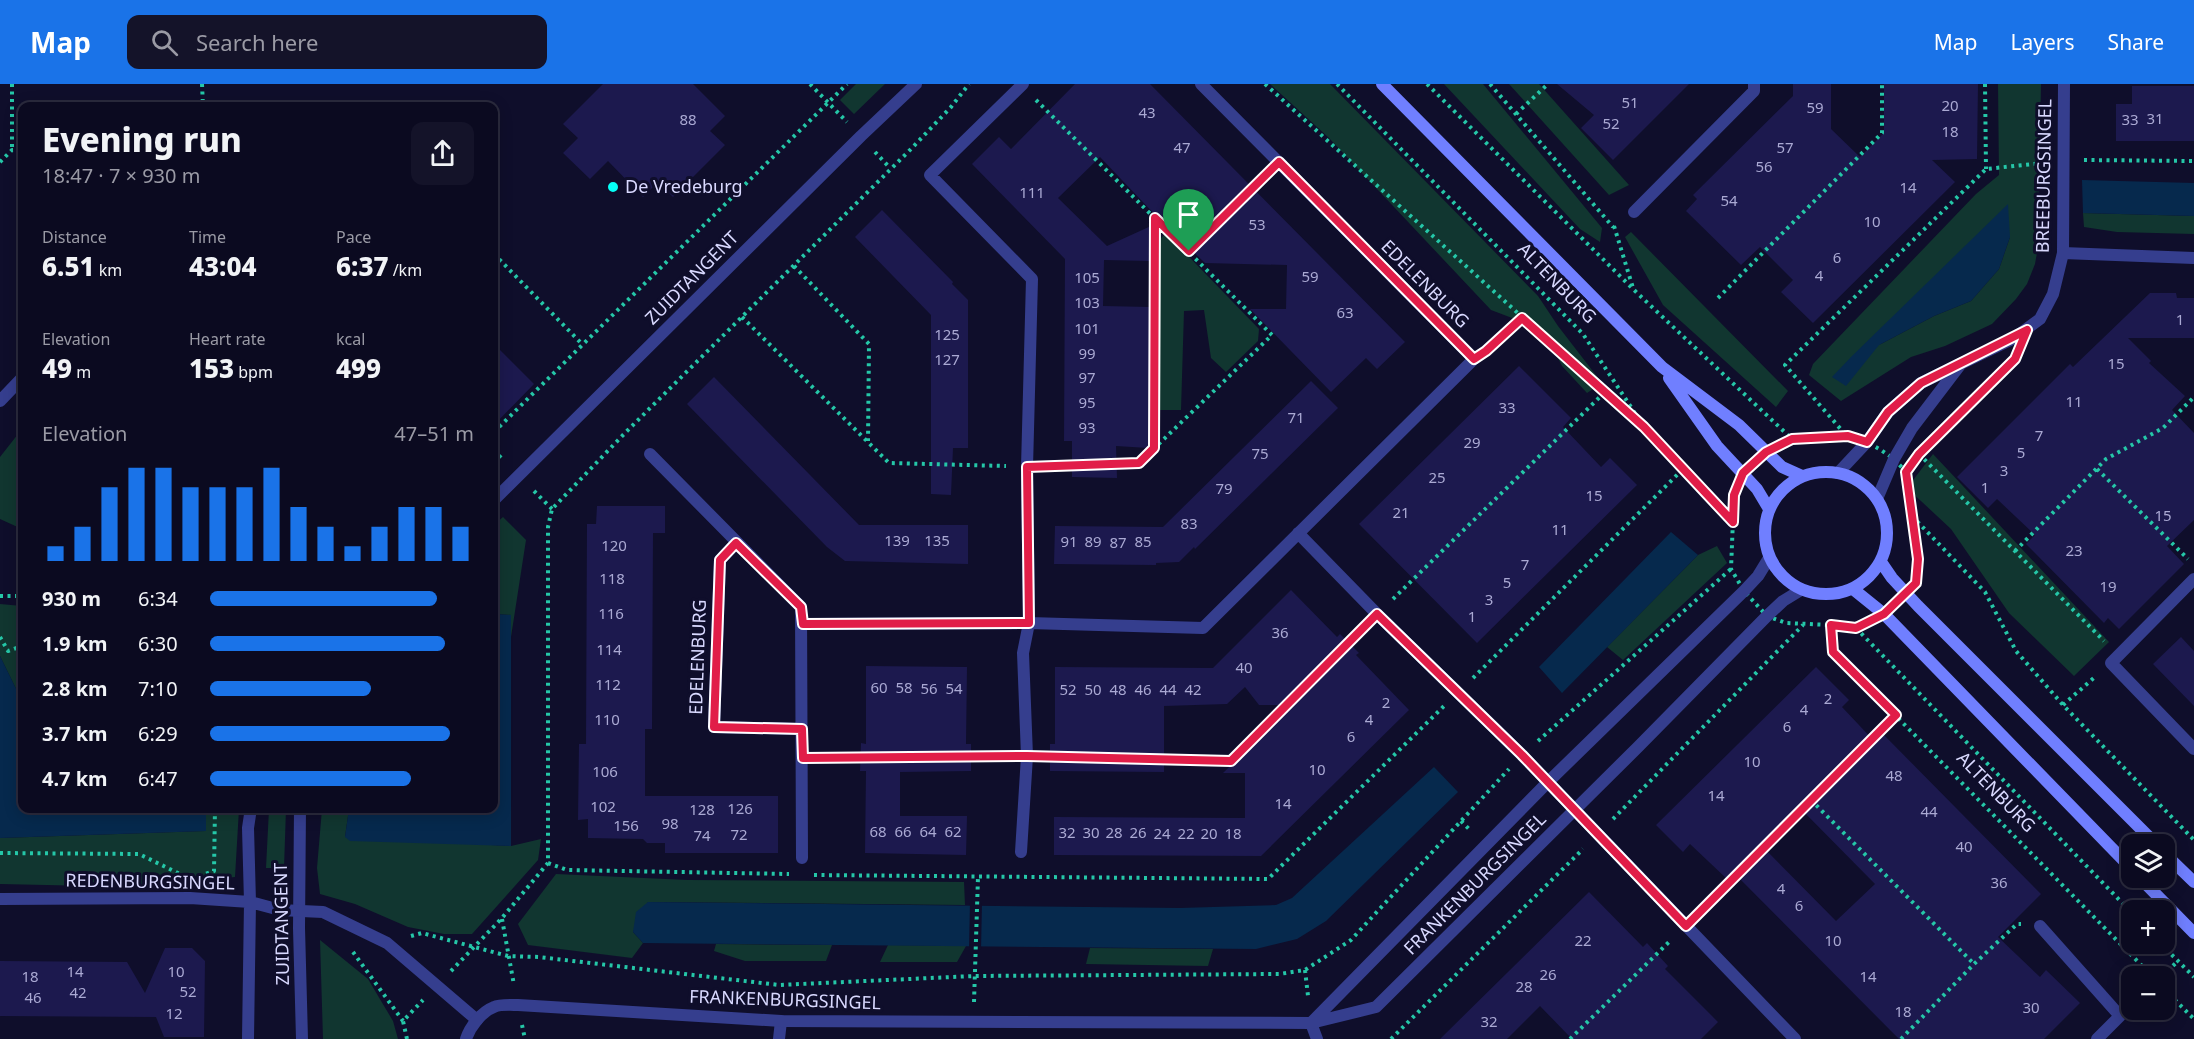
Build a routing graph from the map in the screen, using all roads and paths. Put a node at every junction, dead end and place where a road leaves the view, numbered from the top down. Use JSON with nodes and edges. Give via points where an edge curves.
{"nodes":[{"id":1,"x":12,"y":84,"type":"edge"},
{"id":2,"x":202,"y":84,"type":"edge"},
{"id":3,"x":848,"y":84,"type":"edge"},
{"id":4,"x":916,"y":84,"type":"edge"},
{"id":5,"x":1201,"y":84,"type":"edge"},
{"id":6,"x":1266,"y":84,"type":"edge"},
{"id":7,"x":1337,"y":84,"type":"edge"},
{"id":8,"x":1382,"y":84,"type":"edge"},
{"id":9,"x":1427,"y":84,"type":"edge"},
{"id":10,"x":1490,"y":84,"type":"edge"},
{"id":11,"x":1548,"y":84,"type":"edge"},
{"id":12,"x":1754,"y":84,"type":"edge"},
{"id":13,"x":1882,"y":84,"type":"edge"},
{"id":14,"x":1985,"y":84,"type":"edge"},
{"id":15,"x":2064,"y":84,"type":"edge"},
{"id":16,"x":1022,"y":85,"type":"edge"},
{"id":17,"x":202,"y":102,"type":"edge"},
{"id":18,"x":1516,"y":114,"type":"junction"},
{"id":19,"x":884,"y":149,"type":"dead end"},
{"id":20,"x":12,"y":150,"type":"junction"},
{"id":21,"x":18,"y":150,"type":"edge"},
{"id":22,"x":882,"y":159,"type":"dead end"},
{"id":23,"x":2063,"y":160,"type":"junction"},
{"id":24,"x":2194,"y":161,"type":"edge"},
{"id":25,"x":0,"y":162,"type":"edge"},
{"id":26,"x":1279,"y":162,"type":"junction"},
{"id":27,"x":1986,"y":169,"type":"junction"},
{"id":28,"x":1634,"y":212,"type":"joint"},
{"id":29,"x":1155,"y":218,"type":"junction"},
{"id":30,"x":1613,"y":227,"type":"junction"},
{"id":31,"x":1189,"y":251,"type":"junction"},
{"id":32,"x":2063,"y":253,"type":"junction"},
{"id":33,"x":498,"y":258,"type":"edge"},
{"id":34,"x":2194,"y":258,"type":"edge"},
{"id":35,"x":794,"y":266,"type":"dead end"},
{"id":36,"x":1634,"y":290,"type":"junction"},
{"id":37,"x":1718,"y":298,"type":"dead end"},
{"id":38,"x":742,"y":317,"type":"dead end"},
{"id":39,"x":1522,"y":318,"type":"junction"},
{"id":40,"x":2027,"y":330,"type":"junction"},
{"id":41,"x":583,"y":345,"type":"junction"},
{"id":42,"x":1474,"y":359,"type":"junction"},
{"id":43,"x":1963,"y":362,"type":"junction"},
{"id":44,"x":1662,"y":368,"type":"junction"},
{"id":45,"x":18,"y":382,"type":"edge"},
{"id":46,"x":1605,"y":392,"type":"junction"},
{"id":47,"x":2194,"y":397,"type":"edge"},
{"id":48,"x":0,"y":401,"type":"edge"},
{"id":49,"x":1644,"y":427,"type":"junction"},
{"id":50,"x":498,"y":428,"type":"edge"},
{"id":51,"x":1848,"y":436,"type":"junction"},
{"id":52,"x":1792,"y":439,"type":"junction"},
{"id":53,"x":1933,"y":440,"type":"dead end"},
{"id":54,"x":868,"y":442,"type":"junction"},
{"id":55,"x":1867,"y":442,"type":"junction"},
{"id":56,"x":1926,"y":447,"type":"dead end"},
{"id":57,"x":1154,"y":448,"type":"junction"},
{"id":58,"x":1766,"y":452,"type":"junction"},
{"id":59,"x":650,"y":454,"type":"dead end"},
{"id":60,"x":1919,"y":454,"type":"junction"},
{"id":61,"x":1894,"y":459,"type":"junction"},
{"id":62,"x":1027,"y":467,"type":"junction"},
{"id":63,"x":1683,"y":469,"type":"junction"},
{"id":64,"x":2097,"y":469,"type":"junction"},
{"id":65,"x":1906,"y":472,"type":"junction"},
{"id":66,"x":1743,"y":473,"type":"junction"},
{"id":67,"x":1838,"y":473,"type":"junction"},
{"id":68,"x":1802,"y":476,"type":"junction"},
{"id":69,"x":498,"y":496,"type":"edge"},
{"id":70,"x":1877,"y":499,"type":"junction"},
{"id":71,"x":1769,"y":509,"type":"junction"},
{"id":72,"x":1912,"y":516,"type":"junction"},
{"id":73,"x":1733,"y":522,"type":"junction"},
{"id":74,"x":1298,"y":533,"type":"junction"},
{"id":75,"x":736,"y":543,"type":"junction"},
{"id":76,"x":2015,"y":551,"type":"junction"},
{"id":77,"x":1769,"y":558,"type":"junction"},
{"id":78,"x":1881,"y":562,"type":"junction"},
{"id":79,"x":2194,"y":566,"type":"edge"},
{"id":80,"x":1731,"y":569,"type":"junction"},
{"id":81,"x":2194,"y":579,"type":"edge"},
{"id":82,"x":1853,"y":589,"type":"junction"},
{"id":83,"x":1801,"y":590,"type":"junction"},
{"id":84,"x":1744,"y":591,"type":"junction"},
{"id":85,"x":1905,"y":593,"type":"junction"},
{"id":86,"x":0,"y":596,"type":"edge"},
{"id":87,"x":18,"y":596,"type":"edge"},
{"id":88,"x":1377,"y":614,"type":"junction"},
{"id":89,"x":1884,"y":614,"type":"junction"},
{"id":90,"x":1767,"y":616,"type":"junction"},
{"id":91,"x":1029,"y":623,"type":"junction"},
{"id":92,"x":803,"y":624,"type":"junction"},
{"id":93,"x":1831,"y":625,"type":"junction"},
{"id":94,"x":1856,"y":628,"type":"junction"},
{"id":95,"x":0,"y":637,"type":"edge"},
{"id":96,"x":18,"y":647,"type":"edge"},
{"id":97,"x":2115,"y":659,"type":"junction"},
{"id":98,"x":1458,"y":694,"type":"junction"},
{"id":99,"x":1590,"y":697,"type":"dead end"},
{"id":100,"x":2063,"y":705,"type":"junction"},
{"id":101,"x":1896,"y":715,"type":"junction"},
{"id":102,"x":802,"y":729,"type":"junction"},
{"id":103,"x":2194,"y":749,"type":"edge"},
{"id":104,"x":1027,"y":756,"type":"junction"},
{"id":105,"x":803,"y":758,"type":"junction"},
{"id":106,"x":1547,"y":783,"type":"junction"},
{"id":107,"x":1811,"y":800,"type":"junction"},
{"id":108,"x":1575,"y":810,"type":"junction"},
{"id":109,"x":215,"y":813,"type":"edge"},
{"id":110,"x":250,"y":813,"type":"edge"},
{"id":111,"x":300,"y":813,"type":"edge"},
{"id":112,"x":1461,"y":821,"type":"dead end"},
{"id":113,"x":2146,"y":834,"type":"edge"},
{"id":114,"x":2194,"y":840,"type":"edge"},
{"id":115,"x":1021,"y":852,"type":"dead end"},
{"id":116,"x":0,"y":853,"type":"edge"},
{"id":117,"x":802,"y":858,"type":"dead end"},
{"id":118,"x":2121,"y":858,"type":"edge"},
{"id":119,"x":548,"y":863,"type":"dead end"},
{"id":120,"x":2175,"y":864,"type":"edge"},
{"id":121,"x":793,"y":874,"type":"dead end"},
{"id":122,"x":805,"y":874,"type":"dead end"},
{"id":123,"x":978,"y":877,"type":"junction"},
{"id":124,"x":2194,"y":882,"type":"edge"},
{"id":125,"x":2150,"y":888,"type":"edge"},
{"id":126,"x":0,"y":899,"type":"edge"},
{"id":127,"x":250,"y":902,"type":"junction"},
{"id":128,"x":2121,"y":902,"type":"edge"},
{"id":129,"x":299,"y":910,"type":"junction"},
{"id":130,"x":502,"y":918,"type":"dead end"},
{"id":131,"x":1686,"y":926,"type":"junction"},
{"id":132,"x":2040,"y":926,"type":"joint"},
{"id":133,"x":2194,"y":933,"type":"edge"},
{"id":134,"x":387,"y":943,"type":"junction"},
{"id":135,"x":345,"y":948,"type":"dead end"},
{"id":136,"x":2171,"y":954,"type":"edge"},
{"id":137,"x":508,"y":956,"type":"junction"},
{"id":138,"x":2178,"y":961,"type":"junction"},
{"id":139,"x":975,"y":962,"type":"dead end"},
{"id":140,"x":1974,"y":964,"type":"junction"},
{"id":141,"x":2142,"y":966,"type":"edge"},
{"id":142,"x":2173,"y":966,"type":"edge"},
{"id":143,"x":2194,"y":977,"type":"edge"},
{"id":144,"x":2175,"y":1000,"type":"edge"},
{"id":145,"x":518,"y":1005,"type":"junction"},
{"id":146,"x":2194,"y":1019,"type":"edge"},
{"id":147,"x":477,"y":1020,"type":"junction"},
{"id":148,"x":403,"y":1021,"type":"dead end"},
{"id":149,"x":781,"y":1021,"type":"junction"},
{"id":150,"x":1311,"y":1023,"type":"junction"},
{"id":151,"x":248,"y":1039,"type":"edge"},
{"id":152,"x":302,"y":1039,"type":"edge"},
{"id":153,"x":466,"y":1039,"type":"edge"},
{"id":154,"x":525,"y":1039,"type":"edge"},
{"id":155,"x":779,"y":1039,"type":"edge"},
{"id":156,"x":1317,"y":1039,"type":"edge"},
{"id":157,"x":1570,"y":1039,"type":"edge"},
{"id":158,"x":1795,"y":1039,"type":"edge"},
{"id":159,"x":1901,"y":1039,"type":"edge"},
{"id":160,"x":2097,"y":1039,"type":"edge"}],
"edges":[{"from":1,"to":20,"type":"path"},
{"from":2,"to":17,"type":"path"},
{"from":3,"to":41,"type":"path"},
{"from":4,"to":69,"type":"street","name":"ZUIDTANGENT"},
{"from":5,"to":26,"type":"street","name":"EDELENBURG"},
{"from":6,"to":39,"type":"path"},
{"from":7,"to":49,"type":"path","name":"ALTENBURG","via":[[1583,334]]},
{"from":8,"to":44,"type":"main road","name":"ALTENBURG"},
{"from":9,"to":36,"type":"path"},
{"from":10,"to":18,"type":"path"},
{"from":11,"to":18,"type":"path"},
{"from":12,"to":28,"type":"street","via":[[1754,91]]},
{"from":13,"to":37,"type":"path","via":[[1882,133]]},
{"from":14,"to":27,"type":"path"},
{"from":15,"to":23,"type":"street","name":"BREEBURGSINGEL"},
{"from":16,"to":29,"type":"path"},
{"from":16,"to":62,"type":"street","via":[[930,175],[1032,279]]},
{"from":18,"to":30,"type":"path"},
{"from":19,"to":22,"type":"path"},
{"from":20,"to":21,"type":"path"},
{"from":20,"to":25,"type":"path"},
{"from":23,"to":24,"type":"path"},
{"from":23,"to":27,"type":"path"},
{"from":23,"to":32,"type":"street","name":"BREEBURGSINGEL"},
{"from":26,"to":31,"type":"path"},
{"from":26,"to":42,"type":"street","name":"EDELENBURG"},
{"from":27,"to":51,"type":"path","via":[[1785,366]]},
{"from":28,"to":30,"type":"path"},
{"from":29,"to":31,"type":"path"},
{"from":29,"to":57,"type":"path"},
{"from":30,"to":36,"type":"path"},
{"from":31,"to":57,"type":"path","via":[[1272,335]]},
{"from":32,"to":34,"type":"street"},
{"from":32,"to":40,"type":"street","name":"BREEBURGSINGEL","via":[[2053,294],[2040,319]]},
{"from":33,"to":41,"type":"path"},
{"from":35,"to":54,"type":"path","via":[[869,344]]},
{"from":36,"to":52,"type":"path"},
{"from":38,"to":54,"type":"path"},
{"from":39,"to":42,"type":"path"},
{"from":39,"to":46,"type":"path"},
{"from":40,"to":43,"type":"street","name":"BREEBURGSINGEL"},
{"from":40,"to":53,"type":"path","via":[[2015,359]]},
{"from":41,"to":50,"type":"path"},
{"from":42,"to":74,"type":"street"},
{"from":43,"to":55,"type":"street","name":"BREEBURGSINGEL","via":[[1921,383],[1888,412]]},
{"from":43,"to":61,"type":"street","name":"BREEBURGSINGEL","via":[[1912,428]]},
{"from":44,"to":58,"type":"main road","name":"ALTENBURG","via":[[1739,425]]},
{"from":44,"to":66,"type":"main road","name":"ALTENBURG","via":[[1717,446]]},
{"from":45,"to":48,"type":"street"},
{"from":46,"to":49,"type":"path"},
{"from":46,"to":88,"type":"path"},
{"from":47,"to":64,"type":"path","via":[[2163,429],[2106,459]]},
{"from":49,"to":63,"type":"path","name":"ALTENBURG"},
{"from":51,"to":52,"type":"path"},
{"from":51,"to":55,"type":"path"},
{"from":52,"to":58,"type":"path"},
{"from":54,"to":62,"type":"path","via":[[889,463]]},
{"from":55,"to":61,"type":"path"},
{"from":55,"to":67,"type":"street","name":"BREEBURGSINGEL"},
{"from":56,"to":60,"type":"path"},
{"from":57,"to":62,"type":"path","via":[[1139,463]]},
{"from":58,"to":66,"type":"path"},
{"from":58,"to":68,"type":"main road","name":"ALTENBURG","via":[[1782,467]]},
{"from":59,"to":75,"type":"street"},
{"from":60,"to":65,"type":"path"},
{"from":60,"to":76,"type":"path"},
{"from":61,"to":65,"type":"path"},
{"from":61,"to":70,"type":"street","name":"BREEBURGSINGEL"},
{"from":62,"to":91,"type":"street"},
{"from":63,"to":73,"type":"path","name":"ALTENBURG"},
{"from":63,"to":98,"type":"path"},
{"from":64,"to":76,"type":"path"},
{"from":64,"to":79,"type":"path"},
{"from":65,"to":72,"type":"path"},
{"from":66,"to":71,"type":"main road","name":"ALTENBURG"},
{"from":66,"to":73,"type":"path","via":[[1734,495]]},
{"from":67,"to":68,"type":"main road"},
{"from":67,"to":70,"type":"main road","via":[[1861,483]]},
{"from":68,"to":71,"type":"main road","via":[[1781,491]]},
{"from":70,"to":78,"type":"main road","via":[[1887,529]]},
{"from":71,"to":77,"type":"main road","via":[[1764,535]]},
{"from":72,"to":85,"type":"path","via":[[1918,559],[1916,583]]},
{"from":72,"to":100,"type":"path","via":[[1985,592],[2016,651]]},
{"from":73,"to":80,"type":"path"},
{"from":74,"to":88,"type":"street"},
{"from":74,"to":91,"type":"street","via":[[1203,628]]},
{"from":75,"to":92,"type":"street","via":[[801,607]]},
{"from":75,"to":102,"type":"street","name":"EDELENBURG","via":[[720,560],[714,727]]},
{"from":76,"to":97,"type":"path"},
{"from":77,"to":83,"type":"main road","via":[[1785,580]]},
{"from":77,"to":84,"type":"street","name":"FRANKENBURGSINGEL"},
{"from":78,"to":82,"type":"main road"},
{"from":78,"to":85,"type":"main road"},
{"from":80,"to":84,"type":"path"},
{"from":80,"to":99,"type":"path"},
{"from":81,"to":97,"type":"street"},
{"from":82,"to":83,"type":"main road","via":[[1835,595]]},
{"from":82,"to":89,"type":"main road"},
{"from":83,"to":90,"type":"street","name":"FRANKENBURGSINGEL"},
{"from":84,"to":90,"type":"path"},
{"from":84,"to":106,"type":"street","name":"FRANKENBURGSINGEL"},
{"from":85,"to":89,"type":"path"},
{"from":85,"to":113,"type":"main road"},
{"from":86,"to":87,"type":"path"},
{"from":88,"to":98,"type":"street"},
{"from":88,"to":104,"type":"path","via":[[1231,761]]},
{"from":89,"to":94,"type":"path"},
{"from":89,"to":118,"type":"main road"},
{"from":90,"to":93,"type":"path","via":[[1786,624]]},
{"from":90,"to":108,"type":"street","name":"FRANKENBURGSINGEL"},
{"from":91,"to":92,"type":"street"},
{"from":91,"to":104,"type":"street","via":[[1023,653]]},
{"from":92,"to":102,"type":"street"},
{"from":93,"to":94,"type":"path"},
{"from":93,"to":101,"type":"path","name":"ALTENBURG","via":[[1833,652]]},
{"from":94,"to":128,"type":"path","name":"ALTENBURG"},
{"from":95,"to":96,"type":"path","via":[[8,651]]},
{"from":97,"to":100,"type":"path"},
{"from":97,"to":103,"type":"street"},
{"from":98,"to":106,"type":"street"},
{"from":98,"to":123,"type":"path","via":[[1268,879]]},
{"from":100,"to":114,"type":"path"},
{"from":101,"to":107,"type":"path"},
{"from":101,"to":141,"type":"path","name":"ALTENBURG"},
{"from":102,"to":105,"type":"street"},
{"from":104,"to":105,"type":"path"},
{"from":104,"to":115,"type":"street"},
{"from":105,"to":117,"type":"street"},
{"from":106,"to":108,"type":"street"},
{"from":106,"to":150,"type":"street","name":"FRANKENBURGSINGEL"},
{"from":107,"to":131,"type":"path"},
{"from":107,"to":140,"type":"path"},
{"from":108,"to":131,"type":"street"},
{"from":108,"to":150,"type":"street","name":"FRANKENBURGSINGEL","via":[[1376,1006]]},
{"from":109,"to":116,"type":"path","via":[[214,871],[191,879],[139,854]]},
{"from":110,"to":127,"type":"street"},
{"from":111,"to":129,"type":"street","name":"ZUIDTANGENT"},
{"from":112,"to":137,"type":"path","via":[[1351,940],[1305,970],[1279,974],[974,976],[779,985]]},
{"from":119,"to":121,"type":"path","via":[[567,870]]},
{"from":120,"to":124,"type":"main road"},
{"from":122,"to":123,"type":"path"},
{"from":123,"to":139,"type":"path"},
{"from":125,"to":133,"type":"main road"},
{"from":126,"to":127,"type":"street","name":"REDENBURGSINGEL","via":[[190,898]]},
{"from":127,"to":129,"type":"street","name":"REDENBURGSINGEL","via":[[280,910]]},
{"from":127,"to":151,"type":"street"},
{"from":129,"to":134,"type":"street","via":[[323,912]]},
{"from":129,"to":152,"type":"street","name":"ZUIDTANGENT"},
{"from":130,"to":137,"type":"path"},
{"from":131,"to":157,"type":"path"},
{"from":131,"to":158,"type":"street"},
{"from":132,"to":140,"type":"path","via":[[2017,924]]},
{"from":132,"to":160,"type":"street","via":[[2120,1016]]},
{"from":134,"to":137,"type":"path","via":[[422,933]]},
{"from":134,"to":147,"type":"street"},
{"from":135,"to":148,"type":"path","via":[[353,952]]},
{"from":136,"to":138,"type":"path"},
{"from":137,"to":145,"type":"path"},
{"from":138,"to":142,"type":"path"},
{"from":138,"to":143,"type":"path"},
{"from":140,"to":159,"type":"path"},
{"from":144,"to":146,"type":"path"},
{"from":145,"to":147,"type":"street","name":"FRANKENBURGSINGEL","via":[[494,1006]]},
{"from":145,"to":149,"type":"street","name":"FRANKENBURGSINGEL"},
{"from":145,"to":154,"type":"path"},
{"from":147,"to":153,"type":"street"},
{"from":149,"to":150,"type":"street","name":"FRANKENBURGSINGEL"},
{"from":149,"to":155,"type":"street"},
{"from":150,"to":156,"type":"street"}]}
